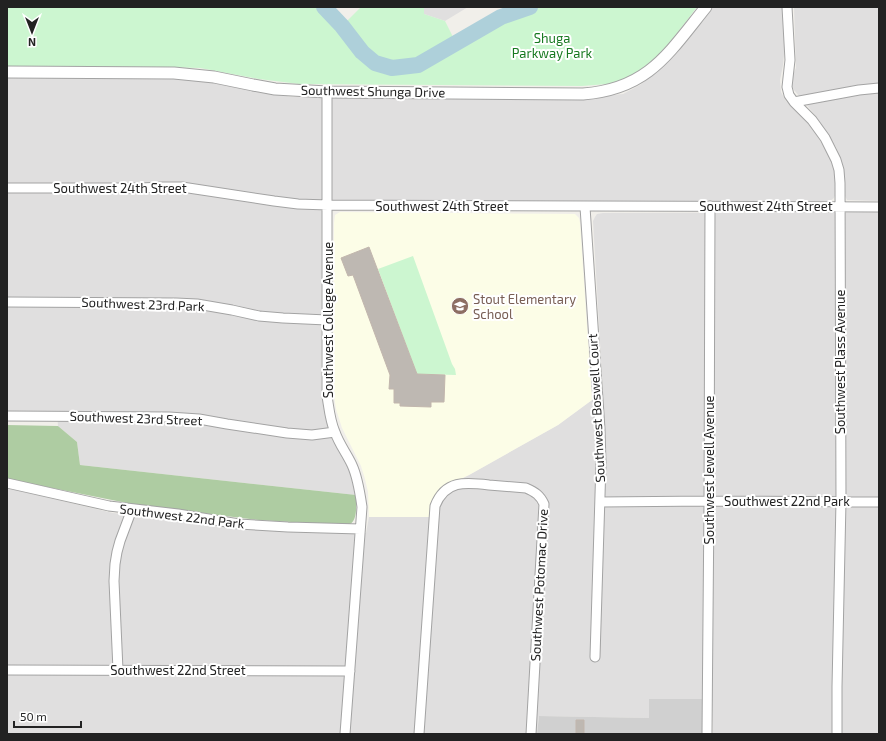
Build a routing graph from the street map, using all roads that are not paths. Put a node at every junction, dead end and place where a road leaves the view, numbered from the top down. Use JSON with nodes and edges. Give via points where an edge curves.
{"nodes":[{"id":1,"x":706,"y":7,"type":"edge"},
{"id":2,"x":787,"y":7,"type":"edge"},
{"id":3,"x":7,"y":72,"type":"edge"},
{"id":4,"x":879,"y":88,"type":"edge"},
{"id":5,"x":327,"y":92,"type":"junction"},
{"id":6,"x":794,"y":102,"type":"junction"},
{"id":7,"x":7,"y":188,"type":"edge"},
{"id":8,"x":328,"y":205,"type":"junction"},
{"id":9,"x":585,"y":206,"type":"junction"},
{"id":10,"x":710,"y":206,"type":"junction"},
{"id":11,"x":840,"y":206,"type":"junction"},
{"id":12,"x":879,"y":207,"type":"edge"},
{"id":13,"x":7,"y":302,"type":"edge"},
{"id":14,"x":327,"y":320,"type":"junction"},
{"id":15,"x":7,"y":416,"type":"edge"},
{"id":16,"x":335,"y":432,"type":"junction"},
{"id":17,"x":7,"y":483,"type":"edge"},
{"id":18,"x":709,"y":501,"type":"junction"},
{"id":19,"x":841,"y":501,"type":"junction"},
{"id":20,"x":600,"y":502,"type":"junction"},
{"id":21,"x":879,"y":502,"type":"edge"},
{"id":22,"x":132,"y":509,"type":"junction"},
{"id":23,"x":360,"y":529,"type":"junction"},
{"id":24,"x":595,"y":657,"type":"dead end"},
{"id":25,"x":7,"y":670,"type":"edge"},
{"id":26,"x":118,"y":670,"type":"junction"},
{"id":27,"x":350,"y":672,"type":"junction"},
{"id":28,"x":345,"y":734,"type":"edge"},
{"id":29,"x":419,"y":734,"type":"edge"},
{"id":30,"x":531,"y":734,"type":"edge"},
{"id":31,"x":707,"y":734,"type":"edge"},
{"id":32,"x":837,"y":734,"type":"edge"}],
"edges":[{"from":1,"to":5,"type":"street","name":"Southwest Shunga Drive","via":[[657,65],[635,80],[603,91],[583,94]]},
{"from":2,"to":6,"type":"street","name":"Southwest Plass Avenue","via":[[790,60],[787,87]]},
{"from":3,"to":5,"type":"street","name":"Southwest Shunga Drive","via":[[174,73],[214,77],[276,89]]},
{"from":4,"to":6,"type":"street"},
{"from":5,"to":8,"type":"street","name":"Southwest College Avenue"},
{"from":6,"to":11,"type":"street","name":"Southwest Plass Avenue","via":[[812,120],[836,160],[839,170]]},
{"from":7,"to":8,"type":"street","name":"Southwest 24th Street","via":[[182,188],[298,204]]},
{"from":8,"to":9,"type":"street","name":"Southwest 24th Street"},
{"from":8,"to":14,"type":"street","name":"Southwest College Avenue"},
{"from":9,"to":10,"type":"street","name":"Southwest 24th Street"},
{"from":9,"to":20,"type":"street","name":"Southwest Boswell Court","via":[[600,429]]},
{"from":10,"to":11,"type":"street","name":"Southwest 24th Street"},
{"from":10,"to":18,"type":"street","name":"Southwest Jewell Avenue"},
{"from":11,"to":12,"type":"street","name":"Southwest 24th Street"},
{"from":11,"to":19,"type":"street","name":"Southwest Plass Avenue"},
{"from":13,"to":14,"type":"street","name":"Southwest 23rd Park","via":[[183,303],[259,316]]},
{"from":14,"to":16,"type":"street","name":"Southwest College Avenue","via":[[327,396]]},
{"from":15,"to":16,"type":"street","name":"Southwest 23rd Street","via":[[169,417],[199,419],[287,433],[312,435]]},
{"from":16,"to":23,"type":"street","name":"Southwest College Avenue","via":[[358,481],[362,507]]},
{"from":17,"to":22,"type":"street","name":"Southwest 22nd Park"},
{"from":18,"to":19,"type":"street","name":"Southwest 22nd Park"},
{"from":18,"to":20,"type":"street","name":"Southwest 22nd Park"},
{"from":18,"to":31,"type":"street","name":"Southwest Jewell Avenue"},
{"from":19,"to":21,"type":"street","name":"Southwest 22nd Park"},
{"from":19,"to":32,"type":"street","name":"Southwest Plass Avenue"},
{"from":20,"to":24,"type":"street","name":"Southwest Boswell Court"},
{"from":22,"to":23,"type":"street","name":"Southwest 22nd Park","via":[[239,524]]},
{"from":22,"to":26,"type":"street","via":[[120,541],[115,564]]},
{"from":23,"to":27,"type":"street","name":"Southwest College Avenue"},
{"from":25,"to":26,"type":"street","name":"Southwest 22nd Street"},
{"from":26,"to":27,"type":"street","name":"Southwest 22nd Street"},
{"from":27,"to":28,"type":"street","name":"Southwest College Avenue"},
{"from":29,"to":30,"type":"street","name":"Southwest Potomac Drive","via":[[435,506],[446,490],[456,484],[468,483],[526,488],[538,494],[544,504]]}]}
